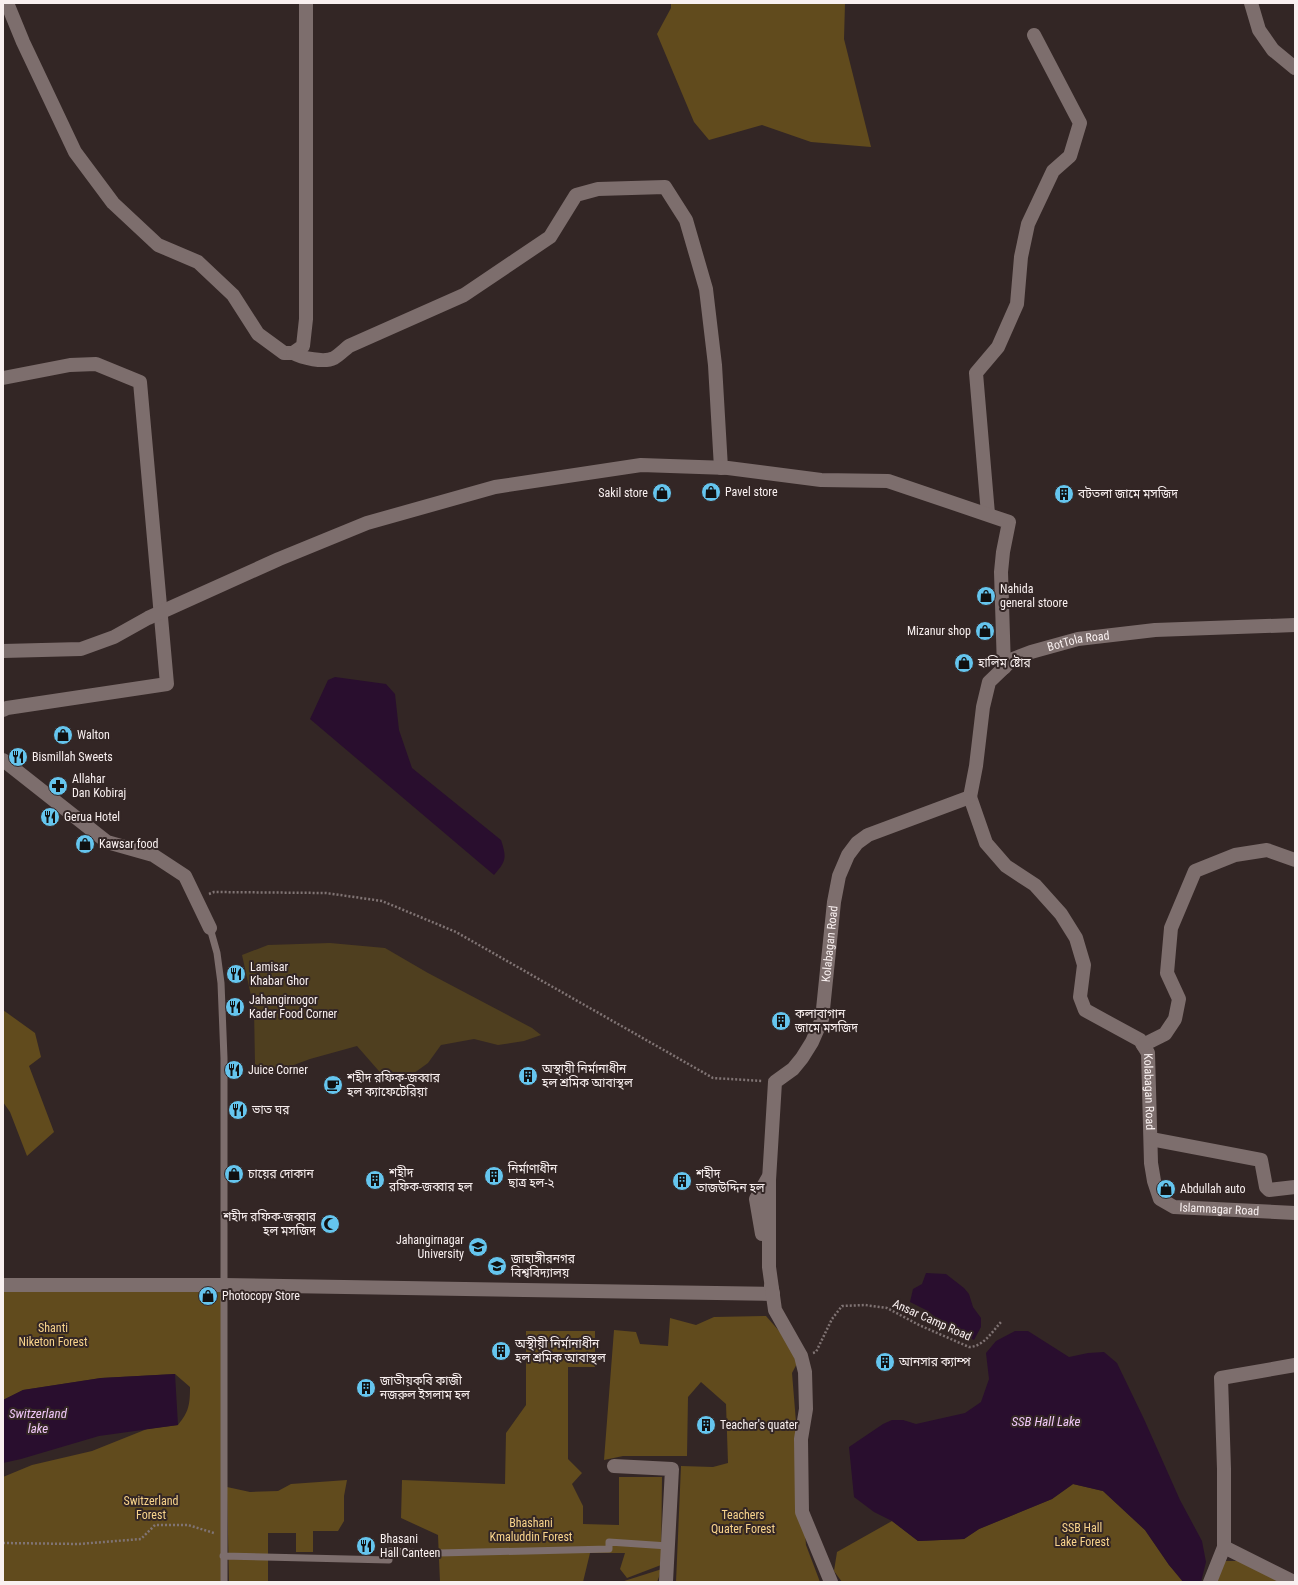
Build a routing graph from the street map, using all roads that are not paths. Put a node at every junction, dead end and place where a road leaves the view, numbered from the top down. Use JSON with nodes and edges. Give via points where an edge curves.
{"nodes":[{"id":1,"x":7,"y":3,"type":"edge"},
{"id":2,"x":306,"y":3,"type":"edge"},
{"id":3,"x":1251,"y":3,"type":"edge"},
{"id":4,"x":1034,"y":35,"type":"dead end"},
{"id":5,"x":1295,"y":68,"type":"edge"},
{"id":6,"x":293,"y":353,"type":"junction"},
{"id":7,"x":3,"y":378,"type":"edge"},
{"id":8,"x":721,"y":468,"type":"junction"},
{"id":9,"x":988,"y":514,"type":"junction"},
{"id":10,"x":161,"y":612,"type":"junction"},
{"id":11,"x":1295,"y":625,"type":"edge"},
{"id":12,"x":3,"y":651,"type":"edge"},
{"id":13,"x":1004,"y":668,"type":"junction"},
{"id":14,"x":3,"y":710,"type":"edge"},
{"id":15,"x":3,"y":760,"type":"edge"},
{"id":16,"x":970,"y":797,"type":"junction"},
{"id":17,"x":1295,"y":860,"type":"edge"},
{"id":18,"x":210,"y":928,"type":"joint"},
{"id":19,"x":1144,"y":1045,"type":"junction"},
{"id":20,"x":1151,"y":1139,"type":"junction"},
{"id":21,"x":1151,"y":1163,"type":"joint"},
{"id":22,"x":1295,"y":1187,"type":"edge"},
{"id":23,"x":1295,"y":1213,"type":"edge"},
{"id":24,"x":3,"y":1285,"type":"edge"},
{"id":25,"x":224,"y":1285,"type":"junction"},
{"id":26,"x":773,"y":1294,"type":"junction"},
{"id":27,"x":1295,"y":1365,"type":"edge"},
{"id":28,"x":614,"y":1466,"type":"dead end"},
{"id":29,"x":668,"y":1546,"type":"junction"},
{"id":30,"x":1224,"y":1546,"type":"junction"},
{"id":31,"x":224,"y":1556,"type":"junction"},
{"id":32,"x":834,"y":1581,"type":"edge"},
{"id":33,"x":224,"y":1582,"type":"edge"},
{"id":34,"x":666,"y":1582,"type":"edge"},
{"id":35,"x":1210,"y":1582,"type":"edge"},
{"id":36,"x":1294,"y":1582,"type":"edge"}],
"edges":[{"from":1,"to":6,"type":"street","via":[[75,152],[113,203],[158,245],[198,262],[233,295],[258,334],[284,353]]},
{"from":2,"to":6,"type":"street","via":[[306,319],[303,346]]},
{"from":3,"to":5,"type":"street","via":[[1259,30],[1273,50]]},
{"from":4,"to":9,"type":"street","via":[[1080,122],[1070,156],[1053,171],[1028,224],[1017,304],[998,347],[976,373]]},
{"from":6,"to":8,"type":"street","via":[[301,358],[333,358],[349,346],[464,294],[550,237],[576,195],[598,189],[665,187],[686,220],[706,289],[715,365]]},
{"from":7,"to":10,"type":"street","via":[[70,365],[96,364],[140,382]]},
{"from":8,"to":9,"type":"street","via":[[821,480],[888,481]]},
{"from":8,"to":10,"type":"street","via":[[641,465],[495,486],[367,523]]},
{"from":9,"to":13,"type":"street","via":[[1009,522],[1001,572]]},
{"from":10,"to":12,"type":"street","via":[[114,637],[81,649]]},
{"from":10,"to":14,"type":"street","via":[[167,684]]},
{"from":11,"to":13,"type":"street","name":"BotTola Road","via":[[1155,630],[1078,639],[1013,659]]},
{"from":13,"to":16,"type":"street","name":"BotTola Road","via":[[989,682]]},
{"from":15,"to":18,"type":"street","via":[[107,842],[153,855],[185,876]]},
{"from":16,"to":19,"type":"street","name":"Kolabagan Road","via":[[986,843],[1006,866],[1035,885],[1061,914],[1076,938],[1084,965],[1080,997],[1085,1010],[1140,1040]]},
{"from":16,"to":26,"type":"street","name":"Kolabagan Road","via":[[868,835],[857,843],[848,855],[839,876],[822,1019],[802,1058],[793,1069],[775,1082],[769,1176],[769,1267]]},
{"from":17,"to":19,"type":"street","via":[[1267,850],[1235,855],[1195,871],[1170,928],[1167,973],[1179,999],[1175,1019],[1165,1034]]},
{"from":18,"to":25,"type":"lane","via":[[221,983],[224,1050]]},
{"from":19,"to":20,"type":"street","name":"Kolabagan Road","via":[[1148,1053]]},
{"from":20,"to":21,"type":"street","name":"Kolabagan Road"},
{"from":20,"to":22,"type":"street","via":[[1262,1160],[1266,1187],[1269,1190]]},
{"from":21,"to":23,"type":"street","name":"Islamnagar Road","via":[[1160,1199],[1174,1207]]},
{"from":24,"to":25,"type":"street"},
{"from":25,"to":26,"type":"street"},
{"from":25,"to":31,"type":"lane"},
{"from":26,"to":32,"type":"street","via":[[775,1310],[801,1356],[805,1372],[806,1409],[801,1439],[802,1512]]},
{"from":27,"to":30,"type":"street","via":[[1221,1378]]},
{"from":28,"to":29,"type":"street","via":[[672,1469]]},
{"from":29,"to":31,"type":"lane","via":[[609,1542],[609,1549],[439,1553],[389,1551],[389,1560]]},
{"from":29,"to":34,"type":"street"},
{"from":30,"to":35,"type":"street"},
{"from":30,"to":36,"type":"street"},
{"from":31,"to":33,"type":"lane"}]}
